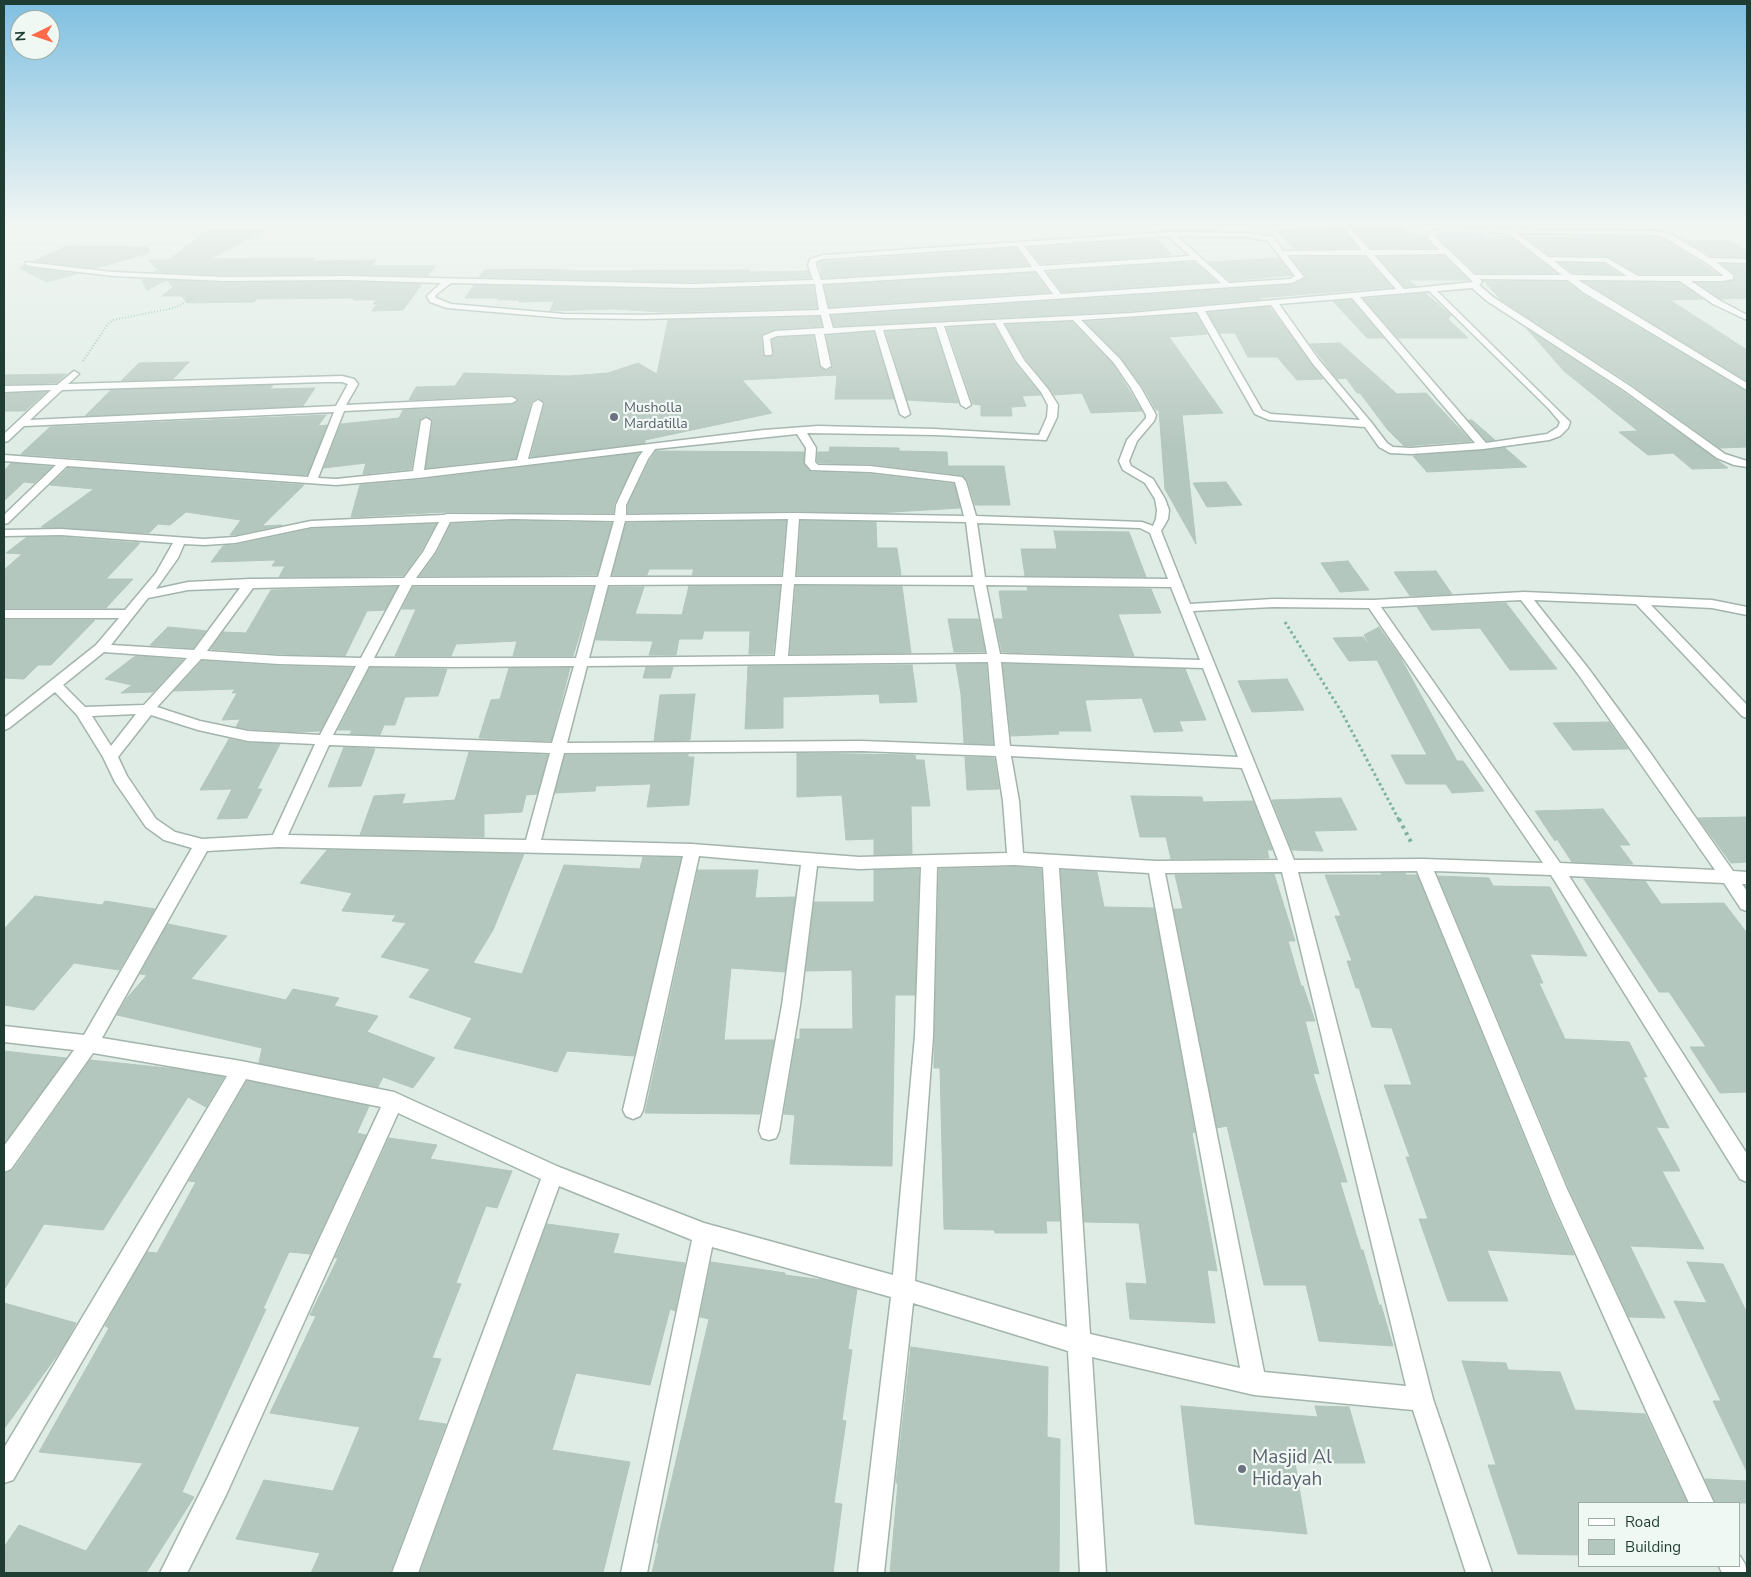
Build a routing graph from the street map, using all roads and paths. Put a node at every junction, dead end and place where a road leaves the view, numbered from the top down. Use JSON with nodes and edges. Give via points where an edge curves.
{"nodes":[{"id":1,"x":193,"y":298,"type":"edge"},
{"id":2,"x":432,"y":298,"type":"edge"},
{"id":3,"x":821,"y":298,"type":"edge"},
{"id":4,"x":1022,"y":298,"type":"edge"},
{"id":5,"x":1328,"y":298,"type":"edge"},
{"id":6,"x":1356,"y":298,"type":"edge"},
{"id":7,"x":1440,"y":298,"type":"edge"},
{"id":8,"x":1489,"y":298,"type":"edge"},
{"id":9,"x":1599,"y":298,"type":"edge"},
{"id":10,"x":1710,"y":298,"type":"edge"},
{"id":11,"x":1274,"y":303,"type":"junction"},
{"id":12,"x":1200,"y":310,"type":"junction"},
{"id":13,"x":824,"y":312,"type":"junction"},
{"id":14,"x":1747,"y":318,"type":"edge"},
{"id":15,"x":1076,"y":319,"type":"junction"},
{"id":16,"x":998,"y":321,"type":"junction"},
{"id":17,"x":939,"y":324,"type":"junction"},
{"id":18,"x":878,"y":328,"type":"junction"},
{"id":19,"x":824,"y":331,"type":"junction"},
{"id":20,"x":768,"y":353,"type":"dead end"},
{"id":21,"x":826,"y":366,"type":"dead end"},
{"id":22,"x":74,"y":374,"type":"joint"},
{"id":23,"x":1747,"y":386,"type":"edge"},
{"id":24,"x":60,"y":387,"type":"junction"},
{"id":25,"x":4,"y":389,"type":"edge"},
{"id":26,"x":512,"y":400,"type":"dead end"},
{"id":27,"x":538,"y":403,"type":"dead end"},
{"id":28,"x":966,"y":406,"type":"dead end"},
{"id":29,"x":340,"y":408,"type":"junction"},
{"id":30,"x":905,"y":414,"type":"dead end"},
{"id":31,"x":426,"y":421,"type":"dead end"},
{"id":32,"x":23,"y":423,"type":"junction"},
{"id":33,"x":1368,"y":424,"type":"junction"},
{"id":34,"x":800,"y":430,"type":"junction"},
{"id":35,"x":4,"y":439,"type":"edge"},
{"id":36,"x":1483,"y":446,"type":"junction"},
{"id":37,"x":651,"y":448,"type":"junction"},
{"id":38,"x":4,"y":458,"type":"edge"},
{"id":39,"x":522,"y":462,"type":"junction"},
{"id":40,"x":64,"y":463,"type":"junction"},
{"id":41,"x":1747,"y":464,"type":"edge"},
{"id":42,"x":418,"y":475,"type":"junction"},
{"id":43,"x":312,"y":480,"type":"junction"},
{"id":44,"x":794,"y":516,"type":"junction"},
{"id":45,"x":446,"y":517,"type":"junction"},
{"id":46,"x":620,"y":518,"type":"junction"},
{"id":47,"x":971,"y":519,"type":"junction"},
{"id":48,"x":4,"y":521,"type":"edge"},
{"id":49,"x":1155,"y":531,"type":"junction"},
{"id":50,"x":4,"y":533,"type":"edge"},
{"id":51,"x":180,"y":541,"type":"junction"},
{"id":52,"x":408,"y":581,"type":"junction"},
{"id":53,"x":603,"y":581,"type":"junction"},
{"id":54,"x":979,"y":581,"type":"junction"},
{"id":55,"x":789,"y":582,"type":"junction"},
{"id":56,"x":250,"y":583,"type":"junction"},
{"id":57,"x":1177,"y":583,"type":"junction"},
{"id":58,"x":146,"y":595,"type":"junction"},
{"id":59,"x":1524,"y":596,"type":"junction"},
{"id":60,"x":1640,"y":601,"type":"junction"},
{"id":61,"x":1273,"y":603,"type":"junction"},
{"id":62,"x":1373,"y":604,"type":"junction"},
{"id":63,"x":1187,"y":608,"type":"junction"},
{"id":64,"x":1747,"y":611,"type":"edge"},
{"id":65,"x":4,"y":614,"type":"edge"},
{"id":66,"x":130,"y":614,"type":"junction"},
{"id":67,"x":101,"y":648,"type":"junction"},
{"id":68,"x":197,"y":655,"type":"junction"},
{"id":69,"x":994,"y":658,"type":"junction"},
{"id":70,"x":781,"y":660,"type":"junction"},
{"id":71,"x":365,"y":662,"type":"junction"},
{"id":72,"x":582,"y":662,"type":"junction"},
{"id":73,"x":1209,"y":664,"type":"junction"},
{"id":74,"x":56,"y":686,"type":"junction"},
{"id":75,"x":148,"y":709,"type":"junction"},
{"id":76,"x":82,"y":712,"type":"junction"},
{"id":77,"x":1747,"y":713,"type":"edge"},
{"id":78,"x":4,"y":725,"type":"edge"},
{"id":79,"x":324,"y":740,"type":"junction"},
{"id":80,"x":558,"y":748,"type":"junction"},
{"id":81,"x":1003,"y":751,"type":"junction"},
{"id":82,"x":110,"y":757,"type":"junction"},
{"id":83,"x":1248,"y":763,"type":"junction"},
{"id":84,"x":278,"y":841,"type":"junction"},
{"id":85,"x":202,"y":846,"type":"junction"},
{"id":86,"x":532,"y":846,"type":"junction"},
{"id":87,"x":692,"y":850,"type":"junction"},
{"id":88,"x":810,"y":859,"type":"junction"},
{"id":89,"x":1015,"y":860,"type":"junction"},
{"id":90,"x":929,"y":861,"type":"junction"},
{"id":91,"x":1051,"y":863,"type":"junction"},
{"id":92,"x":1288,"y":865,"type":"junction"},
{"id":93,"x":1423,"y":865,"type":"junction"},
{"id":94,"x":1156,"y":867,"type":"junction"},
{"id":95,"x":1557,"y":871,"type":"junction"},
{"id":96,"x":1728,"y":878,"type":"junction"},
{"id":97,"x":1747,"y":878,"type":"edge"},
{"id":98,"x":1747,"y":904,"type":"edge"},
{"id":99,"x":4,"y":1034,"type":"edge"},
{"id":100,"x":89,"y":1044,"type":"junction"},
{"id":101,"x":242,"y":1070,"type":"junction"},
{"id":102,"x":394,"y":1101,"type":"junction"},
{"id":103,"x":633,"y":1110,"type":"dead end"},
{"id":104,"x":769,"y":1131,"type":"dead end"},
{"id":105,"x":4,"y":1162,"type":"edge"},
{"id":106,"x":1747,"y":1172,"type":"edge"},
{"id":107,"x":553,"y":1174,"type":"junction"},
{"id":108,"x":704,"y":1234,"type":"junction"},
{"id":109,"x":903,"y":1289,"type":"junction"},
{"id":110,"x":1081,"y":1343,"type":"junction"},
{"id":111,"x":1254,"y":1383,"type":"junction"},
{"id":112,"x":1422,"y":1399,"type":"junction"},
{"id":113,"x":4,"y":1471,"type":"edge"},
{"id":114,"x":1702,"y":1502,"type":"edge"},
{"id":115,"x":173,"y":1573,"type":"edge"},
{"id":116,"x":404,"y":1573,"type":"edge"},
{"id":117,"x":634,"y":1573,"type":"edge"},
{"id":118,"x":870,"y":1573,"type":"edge"},
{"id":119,"x":1093,"y":1573,"type":"edge"},
{"id":120,"x":1479,"y":1573,"type":"edge"}],
"edges":[{"from":1,"to":22,"type":"path","via":[[174,308],[114,320]]},
{"from":2,"to":13,"type":"street","via":[[450,306],[564,316]]},
{"from":3,"to":13,"type":"street"},
{"from":4,"to":13,"type":"street"},
{"from":5,"to":11,"type":"street"},
{"from":6,"to":36,"type":"street"},
{"from":7,"to":36,"type":"street","via":[[1565,422],[1563,428],[1549,437]]},
{"from":8,"to":41,"type":"street","via":[[1627,388],[1721,456]]},
{"from":9,"to":23,"type":"street"},
{"from":10,"to":14,"type":"street"},
{"from":11,"to":12,"type":"street"},
{"from":11,"to":33,"type":"street","via":[[1316,362]]},
{"from":12,"to":15,"type":"street"},
{"from":12,"to":33,"type":"street","via":[[1258,412],[1269,417]]},
{"from":13,"to":19,"type":"street"},
{"from":15,"to":16,"type":"street"},
{"from":15,"to":49,"type":"street","via":[[1117,361],[1151,415],[1152,419],[1132,440],[1124,461],[1127,468],[1149,481],[1160,499],[1162,519]]},
{"from":16,"to":17,"type":"street"},
{"from":16,"to":34,"type":"street","via":[[1020,361],[1053,405],[1052,418],[1042,438],[858,429]]},
{"from":17,"to":18,"type":"street"},
{"from":17,"to":28,"type":"street"},
{"from":18,"to":19,"type":"street"},
{"from":18,"to":30,"type":"street"},
{"from":19,"to":20,"type":"street","via":[[769,336],[766,340]]},
{"from":19,"to":21,"type":"street"},
{"from":22,"to":24,"type":"street"},
{"from":24,"to":25,"type":"street"},
{"from":24,"to":29,"type":"street","via":[[342,379],[353,384]]},
{"from":24,"to":32,"type":"street"},
{"from":26,"to":29,"type":"street"},
{"from":27,"to":39,"type":"street"},
{"from":29,"to":32,"type":"street"},
{"from":29,"to":43,"type":"street"},
{"from":31,"to":42,"type":"street"},
{"from":32,"to":35,"type":"street"},
{"from":33,"to":36,"type":"street","via":[[1382,445],[1390,450]]},
{"from":34,"to":37,"type":"street"},
{"from":34,"to":47,"type":"street","via":[[811,448],[810,463],[815,468],[870,469],[958,479]]},
{"from":37,"to":39,"type":"street"},
{"from":37,"to":46,"type":"street","via":[[626,493]]},
{"from":38,"to":40,"type":"street"},
{"from":39,"to":42,"type":"street"},
{"from":40,"to":43,"type":"street"},
{"from":40,"to":48,"type":"street"},
{"from":42,"to":43,"type":"street","via":[[348,481]]},
{"from":44,"to":46,"type":"street"},
{"from":44,"to":47,"type":"street"},
{"from":44,"to":55,"type":"street"},
{"from":45,"to":46,"type":"street"},
{"from":45,"to":51,"type":"street","via":[[311,524],[234,540]]},
{"from":45,"to":52,"type":"street","via":[[429,552]]},
{"from":46,"to":53,"type":"street"},
{"from":47,"to":49,"type":"street","via":[[1142,525]]},
{"from":47,"to":54,"type":"street"},
{"from":49,"to":57,"type":"street"},
{"from":50,"to":51,"type":"street","via":[[61,532]]},
{"from":51,"to":58,"type":"street"},
{"from":52,"to":53,"type":"street"},
{"from":52,"to":56,"type":"street"},
{"from":52,"to":71,"type":"street"},
{"from":53,"to":55,"type":"street"},
{"from":53,"to":72,"type":"street"},
{"from":54,"to":55,"type":"street"},
{"from":54,"to":57,"type":"street"},
{"from":54,"to":69,"type":"street"},
{"from":55,"to":70,"type":"street"},
{"from":56,"to":58,"type":"street","via":[[188,586]]},
{"from":56,"to":68,"type":"street"},
{"from":57,"to":63,"type":"street"},
{"from":58,"to":66,"type":"street"},
{"from":59,"to":60,"type":"street"},
{"from":59,"to":62,"type":"street"},
{"from":59,"to":96,"type":"street","via":[[1638,747]]},
{"from":60,"to":64,"type":"street","via":[[1712,604]]},
{"from":60,"to":77,"type":"street"},
{"from":61,"to":62,"type":"street"},
{"from":61,"to":63,"type":"street"},
{"from":61,"to":93,"type":"path","via":[[1341,711]]},
{"from":62,"to":95,"type":"street"},
{"from":63,"to":73,"type":"street"},
{"from":65,"to":66,"type":"street"},
{"from":66,"to":67,"type":"street"},
{"from":67,"to":68,"type":"street"},
{"from":67,"to":74,"type":"street"},
{"from":68,"to":71,"type":"street"},
{"from":68,"to":75,"type":"street"},
{"from":69,"to":70,"type":"street"},
{"from":69,"to":73,"type":"street"},
{"from":69,"to":81,"type":"street"},
{"from":70,"to":72,"type":"street"},
{"from":71,"to":72,"type":"street"},
{"from":71,"to":79,"type":"street"},
{"from":72,"to":80,"type":"street"},
{"from":73,"to":83,"type":"street"},
{"from":74,"to":76,"type":"street"},
{"from":74,"to":78,"type":"street"},
{"from":75,"to":76,"type":"street"},
{"from":75,"to":79,"type":"street","via":[[198,726],[248,736]]},
{"from":75,"to":82,"type":"street"},
{"from":76,"to":82,"type":"street"},
{"from":79,"to":80,"type":"street"},
{"from":79,"to":84,"type":"street"},
{"from":80,"to":81,"type":"street","via":[[862,746]]},
{"from":80,"to":86,"type":"street"},
{"from":81,"to":83,"type":"street"},
{"from":81,"to":89,"type":"street"},
{"from":82,"to":85,"type":"street","via":[[120,778],[151,823],[170,836]]},
{"from":83,"to":92,"type":"street"},
{"from":84,"to":85,"type":"street"},
{"from":84,"to":86,"type":"street"},
{"from":85,"to":100,"type":"street"},
{"from":86,"to":87,"type":"street"},
{"from":87,"to":88,"type":"street"},
{"from":87,"to":103,"type":"street"},
{"from":88,"to":90,"type":"street"},
{"from":88,"to":104,"type":"street","via":[[791,1005]]},
{"from":89,"to":90,"type":"street"},
{"from":89,"to":91,"type":"street"},
{"from":90,"to":109,"type":"street","via":[[924,1036]]},
{"from":91,"to":94,"type":"street"},
{"from":91,"to":110,"type":"street"},
{"from":92,"to":93,"type":"street"},
{"from":92,"to":94,"type":"street"},
{"from":92,"to":112,"type":"street"},
{"from":93,"to":95,"type":"street"},
{"from":93,"to":114,"type":"street","via":[[1560,1196]]},
{"from":94,"to":111,"type":"street"},
{"from":95,"to":96,"type":"street"},
{"from":95,"to":106,"type":"street"},
{"from":96,"to":97,"type":"street"},
{"from":96,"to":98,"type":"street"},
{"from":99,"to":100,"type":"street"},
{"from":100,"to":101,"type":"street"},
{"from":100,"to":105,"type":"street"},
{"from":101,"to":102,"type":"street"},
{"from":101,"to":113,"type":"street"},
{"from":102,"to":107,"type":"street"},
{"from":102,"to":115,"type":"street","via":[[217,1486]]},
{"from":107,"to":108,"type":"street"},
{"from":107,"to":116,"type":"street"},
{"from":108,"to":109,"type":"street"},
{"from":108,"to":117,"type":"street"},
{"from":109,"to":110,"type":"street"},
{"from":109,"to":118,"type":"street"},
{"from":110,"to":111,"type":"street"},
{"from":110,"to":119,"type":"street"},
{"from":111,"to":112,"type":"street"},
{"from":112,"to":120,"type":"street"}]}
